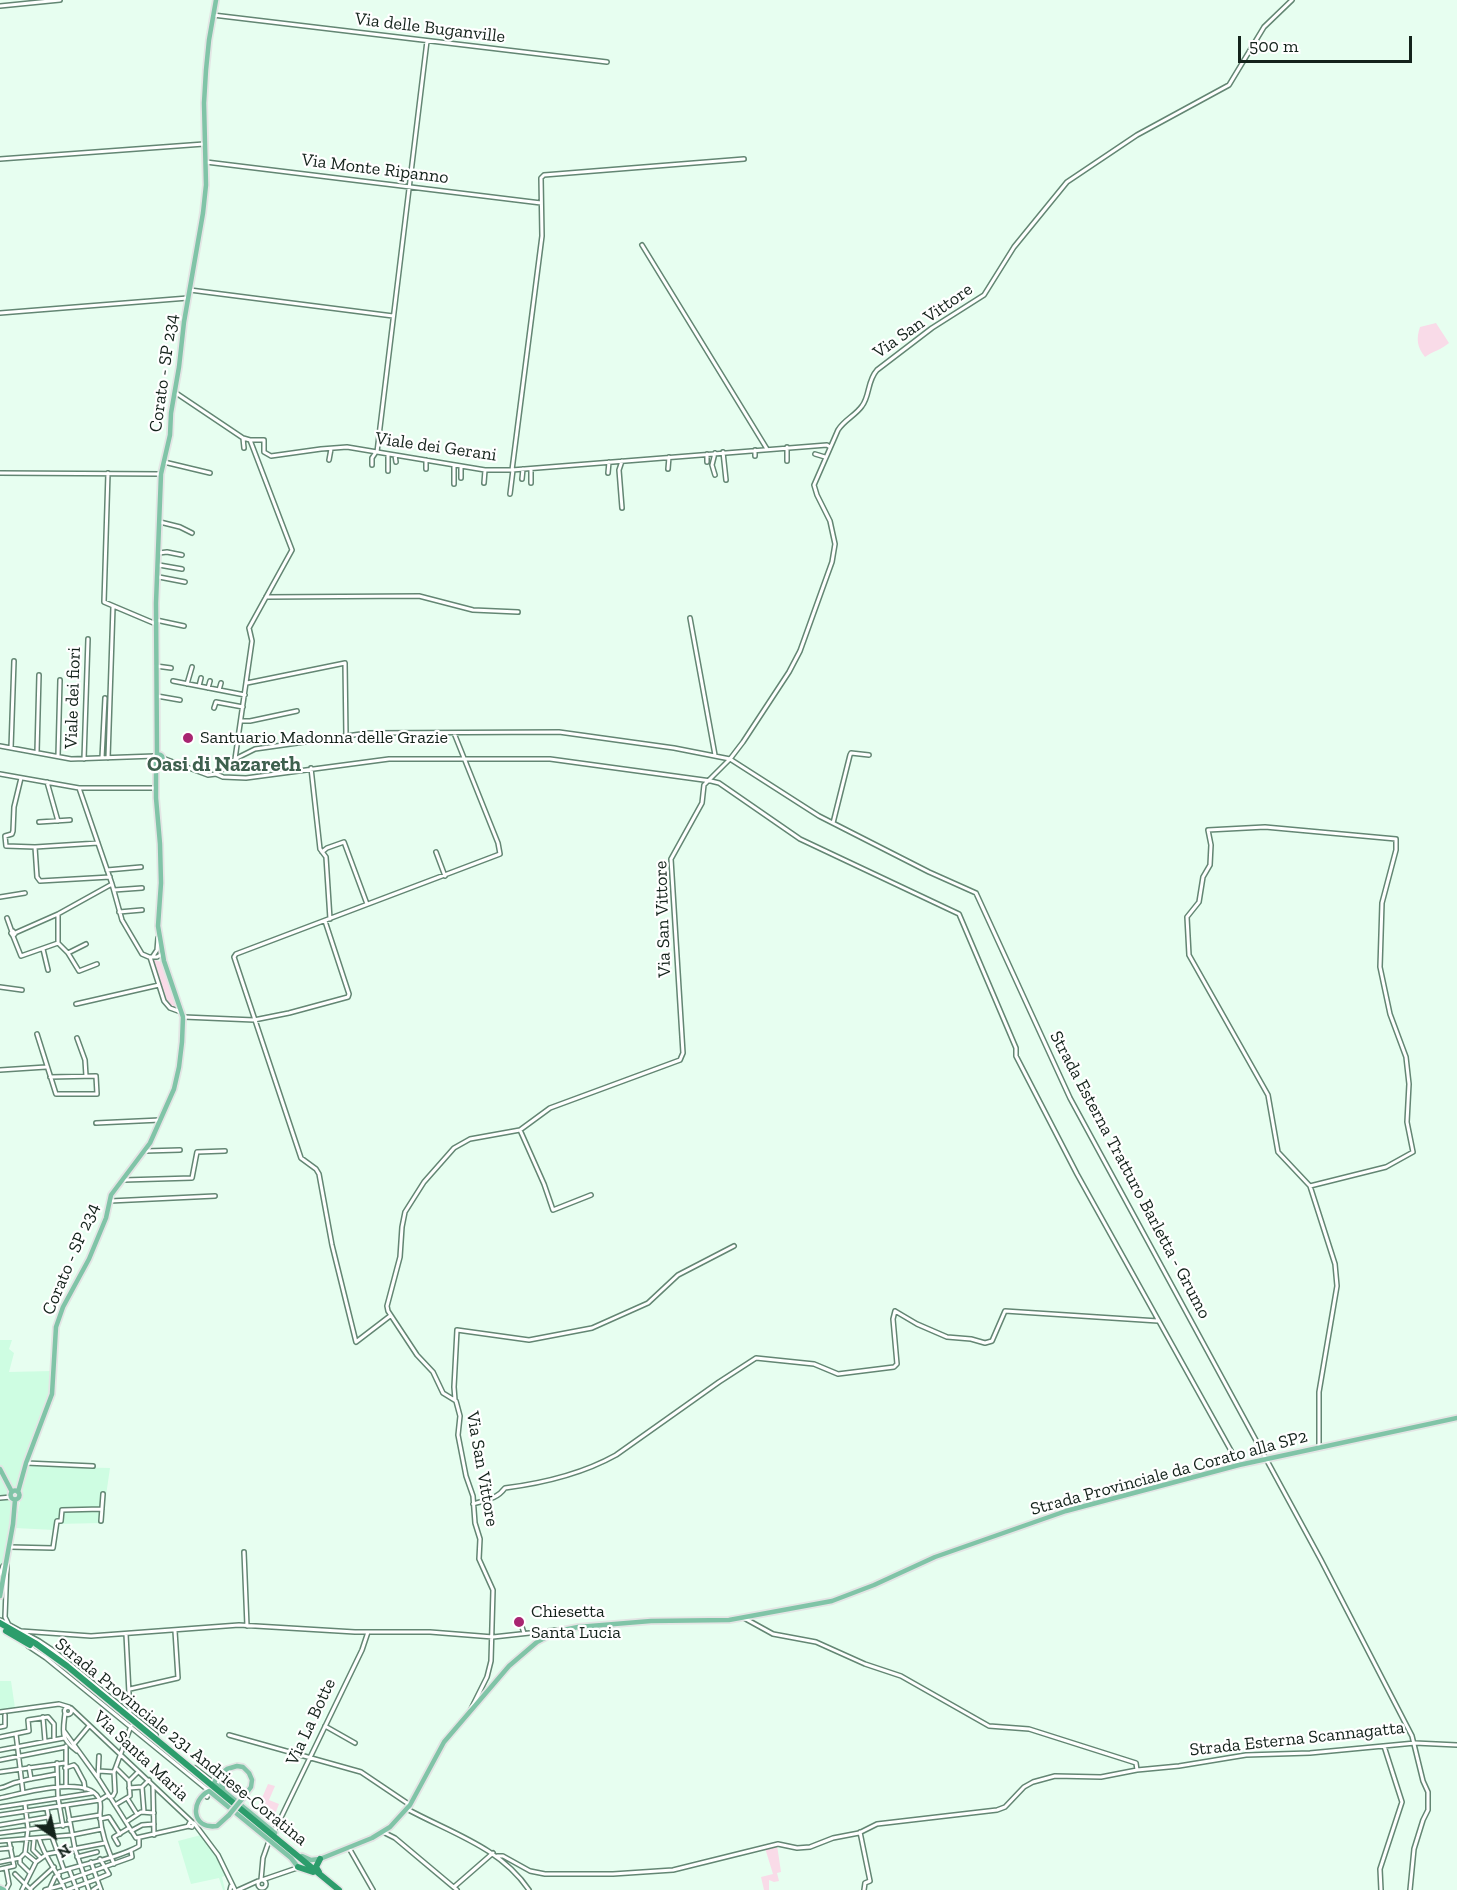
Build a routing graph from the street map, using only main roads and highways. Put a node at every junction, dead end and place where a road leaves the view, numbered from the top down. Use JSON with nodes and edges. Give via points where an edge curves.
{"nodes":[{"id":1,"x":216,"y":0,"type":"edge"},
{"id":2,"x":1455,"y":1419,"type":"edge"},
{"id":3,"x":0,"y":1469,"type":"edge"},
{"id":4,"x":14,"y":1495,"type":"junction"},
{"id":5,"x":0,"y":1596,"type":"edge"},
{"id":6,"x":0,"y":1624,"type":"edge"},
{"id":7,"x":219,"y":1779,"type":"junction"},
{"id":8,"x":224,"y":1791,"type":"junction"},
{"id":9,"x":320,"y":1859,"type":"junction"},
{"id":10,"x":311,"y":1860,"type":"junction"},
{"id":11,"x":294,"y":1863,"type":"joint"},
{"id":12,"x":315,"y":1869,"type":"junction"},
{"id":13,"x":321,"y":1875,"type":"junction"},
{"id":14,"x":0,"y":1888,"type":"edge"},
{"id":15,"x":5,"y":1890,"type":"edge"},
{"id":16,"x":337,"y":1890,"type":"edge"}],
"edges":[{"from":1,"to":4,"type":"main road","name":"Corato - SP 234","via":[[206,70],[203,213],[161,474],[156,622],[159,935],[182,1015],[179,1067],[174,1089],[145,1151],[111,1195],[89,1259],[63,1306],[56,1327],[52,1394]]},
{"from":2,"to":9,"type":"main road","name":"Strada Provinciale da Corato alla SP2","via":[[1239,1465],[1036,1520],[935,1557],[846,1597],[729,1620],[651,1621],[558,1631],[523,1652],[471,1710],[444,1742],[409,1807],[390,1827]]},
{"from":3,"to":4,"type":"main road"},
{"from":4,"to":5,"type":"main road","name":"Corato - SP 234"},
{"from":6,"to":12,"type":"highway","name":"Strada Provinciale 231 Andriese-Coratina","via":[[54,1660]]},
{"from":6,"to":13,"type":"highway","name":"Strada Provinciale 231 Andriese-Coratina","via":[[67,1665]]},
{"from":7,"to":8,"type":"main road"},
{"from":7,"to":8,"type":"main road","via":[[214,1783]]},
{"from":7,"to":11,"type":"main road","bridge":true,"via":[[237,1766],[249,1773],[252,1784],[242,1799],[229,1815],[218,1826],[204,1826],[196,1815],[198,1803],[206,1795],[218,1798],[269,1841]]},
{"from":8,"to":10,"type":"main road"},
{"from":9,"to":10,"type":"main road","name":"Strada Provinciale da Corato alla SP2"},
{"from":9,"to":12,"type":"highway"},
{"from":10,"to":12,"type":"highway"},
{"from":11,"to":12,"type":"highway"},
{"from":12,"to":13,"type":"highway"},
{"from":12,"to":16,"type":"highway","name":"Strada Provinciale 231 Andriese-Coratina"},
{"from":13,"to":16,"type":"highway","name":"Strada Provinciale 231 Andriese-Coratina"},
{"from":14,"to":15,"type":"main road"}]}
